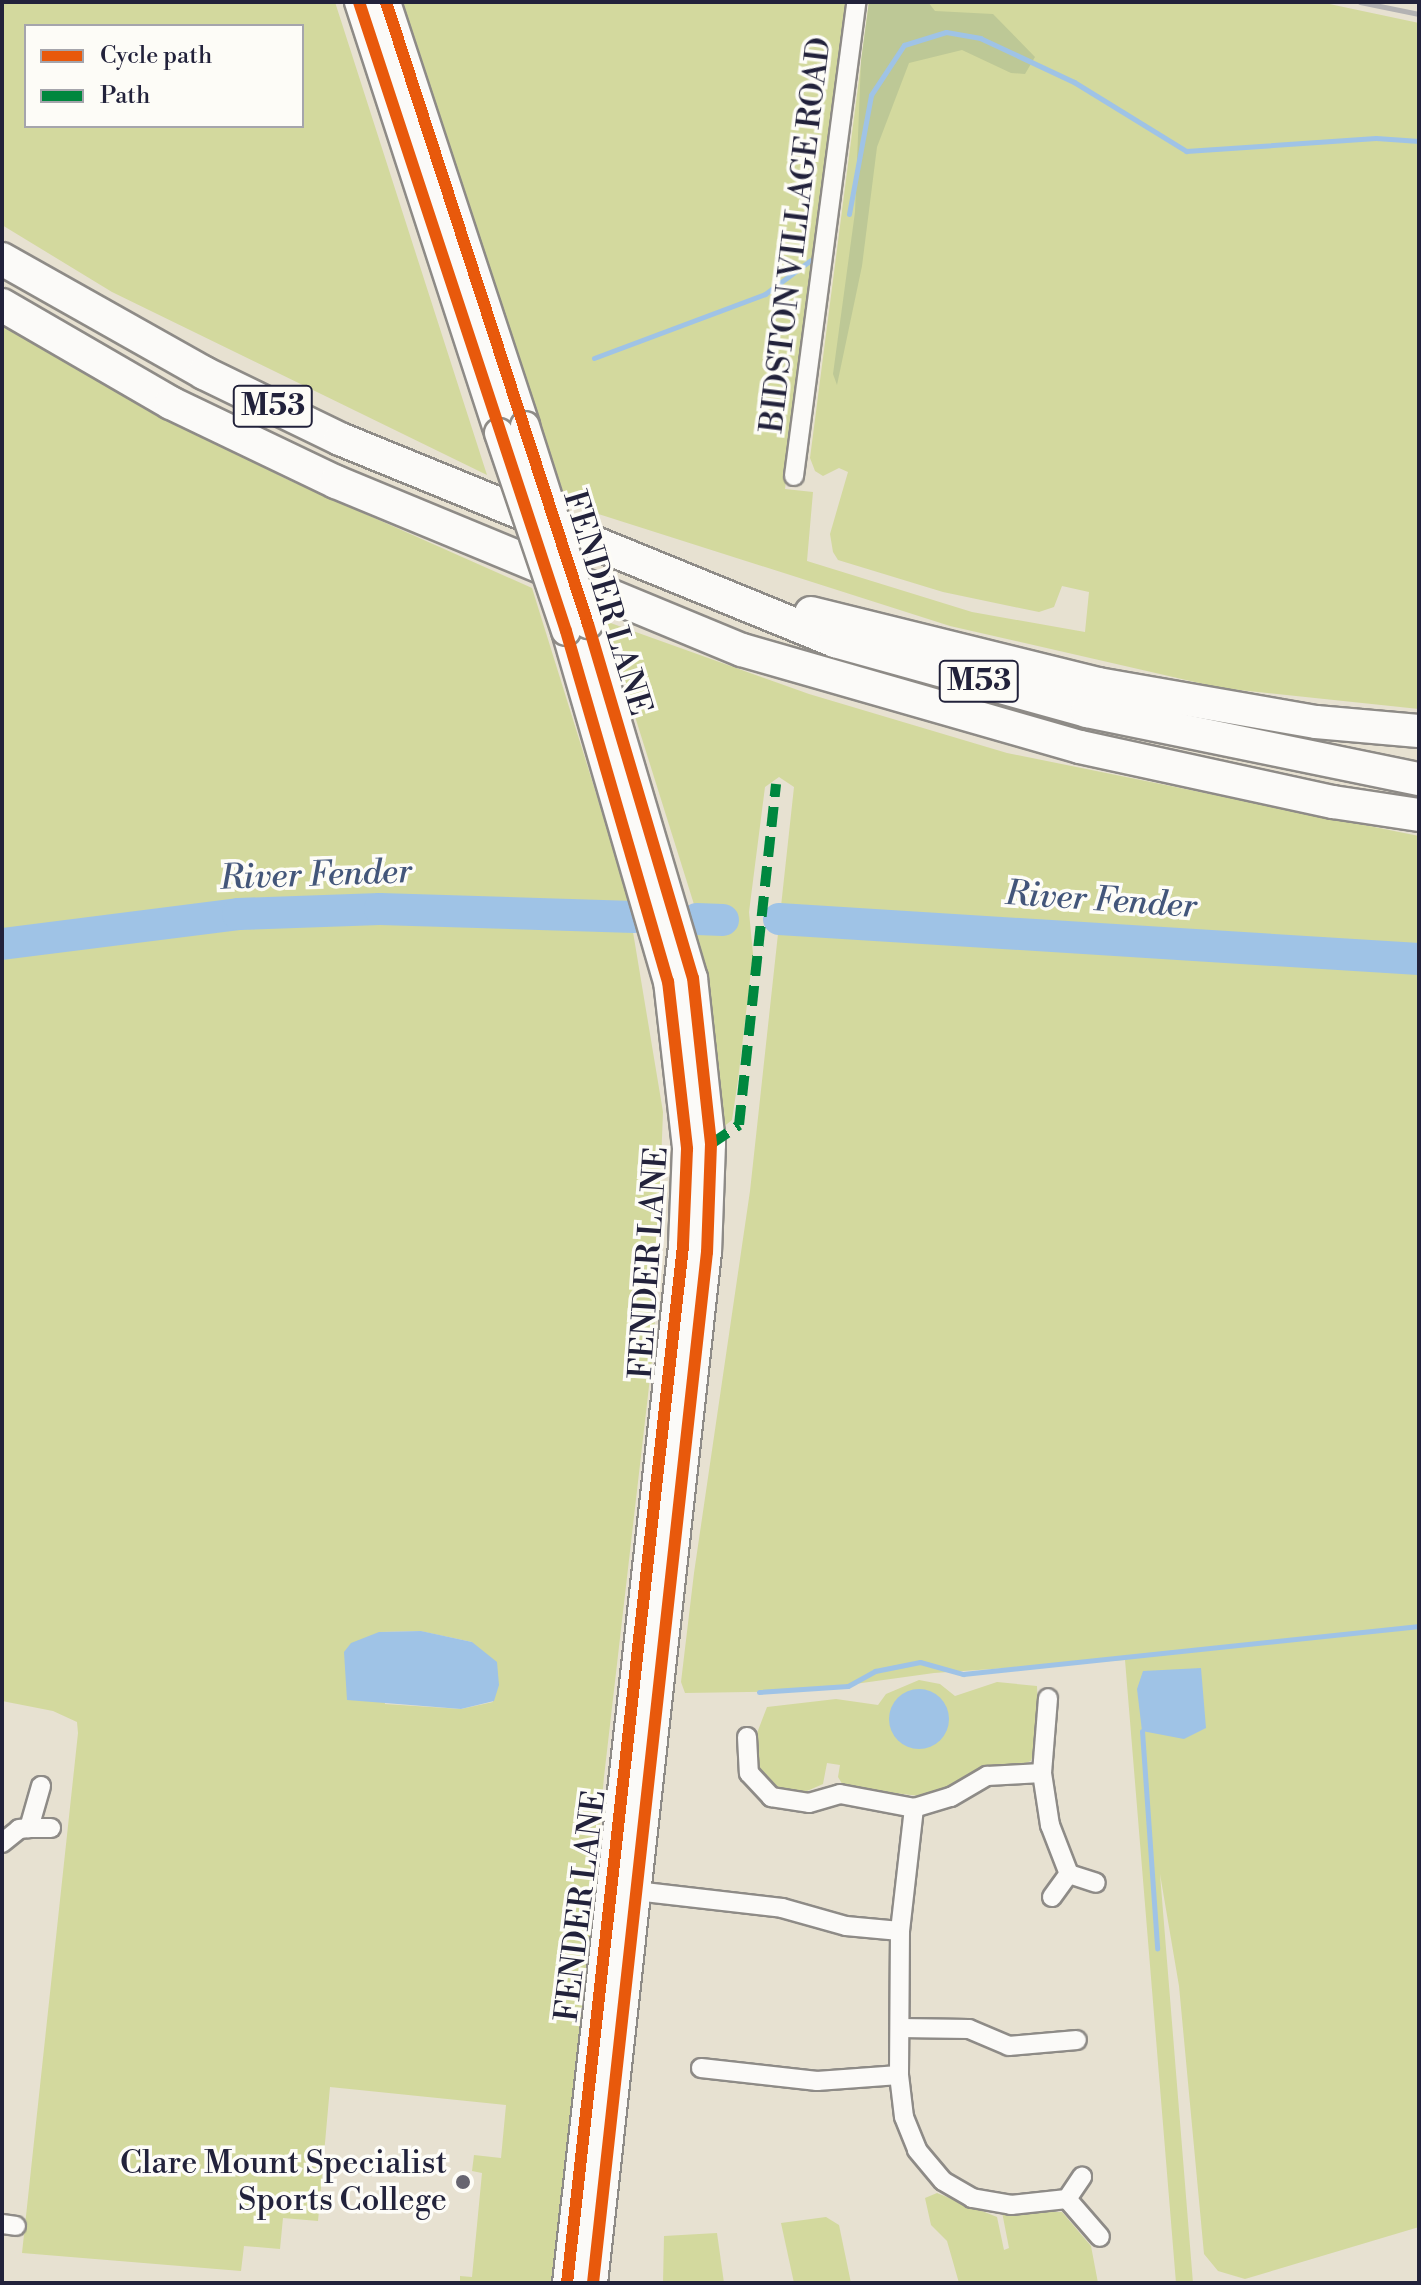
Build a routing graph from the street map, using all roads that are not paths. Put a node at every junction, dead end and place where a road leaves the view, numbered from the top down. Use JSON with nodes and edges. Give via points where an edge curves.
{"nodes":[{"id":1,"x":359,"y":2,"type":"edge"},
{"id":2,"x":386,"y":2,"type":"edge"},
{"id":3,"x":856,"y":2,"type":"edge"},
{"id":4,"x":2,"y":259,"type":"edge"},
{"id":5,"x":2,"y":305,"type":"edge"},
{"id":6,"x":512,"y":429,"type":"junction"},
{"id":7,"x":794,"y":476,"type":"dead end"},
{"id":8,"x":684,"y":582,"type":"junction"},
{"id":9,"x":577,"y":628,"type":"junction"},
{"id":10,"x":1419,"y":731,"type":"edge"},
{"id":11,"x":1419,"y":779,"type":"edge"},
{"id":12,"x":1419,"y":815,"type":"edge"},
{"id":13,"x":1048,"y":1698,"type":"dead end"},
{"id":14,"x":747,"y":1737,"type":"dead end"},
{"id":15,"x":1042,"y":1773,"type":"junction"},
{"id":16,"x":41,"y":1786,"type":"dead end"},
{"id":17,"x":914,"y":1808,"type":"junction"},
{"id":18,"x":29,"y":1828,"type":"junction"},
{"id":19,"x":51,"y":1828,"type":"dead end"},
{"id":20,"x":2,"y":1843,"type":"edge"},
{"id":21,"x":1069,"y":1874,"type":"junction"},
{"id":22,"x":1096,"y":1883,"type":"dead end"},
{"id":23,"x":608,"y":1889,"type":"junction"},
{"id":24,"x":638,"y":1891,"type":"junction"},
{"id":25,"x":1052,"y":1897,"type":"dead end"},
{"id":26,"x":900,"y":1931,"type":"junction"},
{"id":27,"x":900,"y":2028,"type":"junction"},
{"id":28,"x":1077,"y":2040,"type":"dead end"},
{"id":29,"x":701,"y":2068,"type":"dead end"},
{"id":30,"x":899,"y":2075,"type":"junction"},
{"id":31,"x":1082,"y":2177,"type":"dead end"},
{"id":32,"x":1067,"y":2199,"type":"junction"},
{"id":33,"x":1100,"y":2237,"type":"dead end"},
{"id":34,"x":567,"y":2283,"type":"edge"},
{"id":35,"x":593,"y":2283,"type":"edge"}],
"edges":[{"from":1,"to":6,"type":"main road","name":"FENDER LANE"},
{"from":2,"to":6,"type":"main road","name":"FENDER LANE"},
{"from":3,"to":7,"type":"street","name":"BIDSTON VILLAGE ROAD"},
{"from":4,"to":8,"type":"highway","number":"M53","via":[[204,373],[340,439]]},
{"from":5,"to":12,"type":"highway","number":"M53","via":[[171,403],[336,482],[742,650],[1080,747],[1333,802]]},
{"from":6,"to":9,"type":"main road","name":"FENDER LANE","bridge":true},
{"from":8,"to":10,"type":"highway","number":"M53","via":[[1098,684],[1316,722]]},
{"from":8,"to":11,"type":"highway","number":"M53","via":[[835,641],[1087,711]]},
{"from":9,"to":23,"type":"main road","name":"FENDER LANE","via":[[668,981],[687,1149],[683,1246]]},
{"from":9,"to":24,"type":"main road","name":"FENDER LANE","via":[[693,978],[711,1144],[707,1252]]},
{"from":13,"to":15,"type":"street"},
{"from":14,"to":17,"type":"street","via":[[749,1773],[771,1797],[809,1803],[840,1794]]},
{"from":15,"to":17,"type":"street","via":[[987,1776],[951,1797]]},
{"from":15,"to":21,"type":"street","via":[[1050,1825]]},
{"from":16,"to":18,"type":"street"},
{"from":17,"to":26,"type":"street"},
{"from":18,"to":19,"type":"street"},
{"from":18,"to":20,"type":"street"},
{"from":21,"to":22,"type":"street"},
{"from":21,"to":25,"type":"street"},
{"from":23,"to":24,"type":"street"},
{"from":23,"to":34,"type":"main road","name":"FENDER LANE"},
{"from":24,"to":26,"type":"street","via":[[782,1908],[846,1926]]},
{"from":24,"to":35,"type":"main road","name":"FENDER LANE"},
{"from":26,"to":27,"type":"street"},
{"from":27,"to":28,"type":"street","via":[[969,2029],[1009,2046]]},
{"from":27,"to":30,"type":"street"},
{"from":29,"to":30,"type":"street","via":[[817,2081]]},
{"from":30,"to":32,"type":"street","via":[[909,2134],[943,2181],[991,2203]]},
{"from":31,"to":32,"type":"street"},
{"from":32,"to":33,"type":"street"}]}
